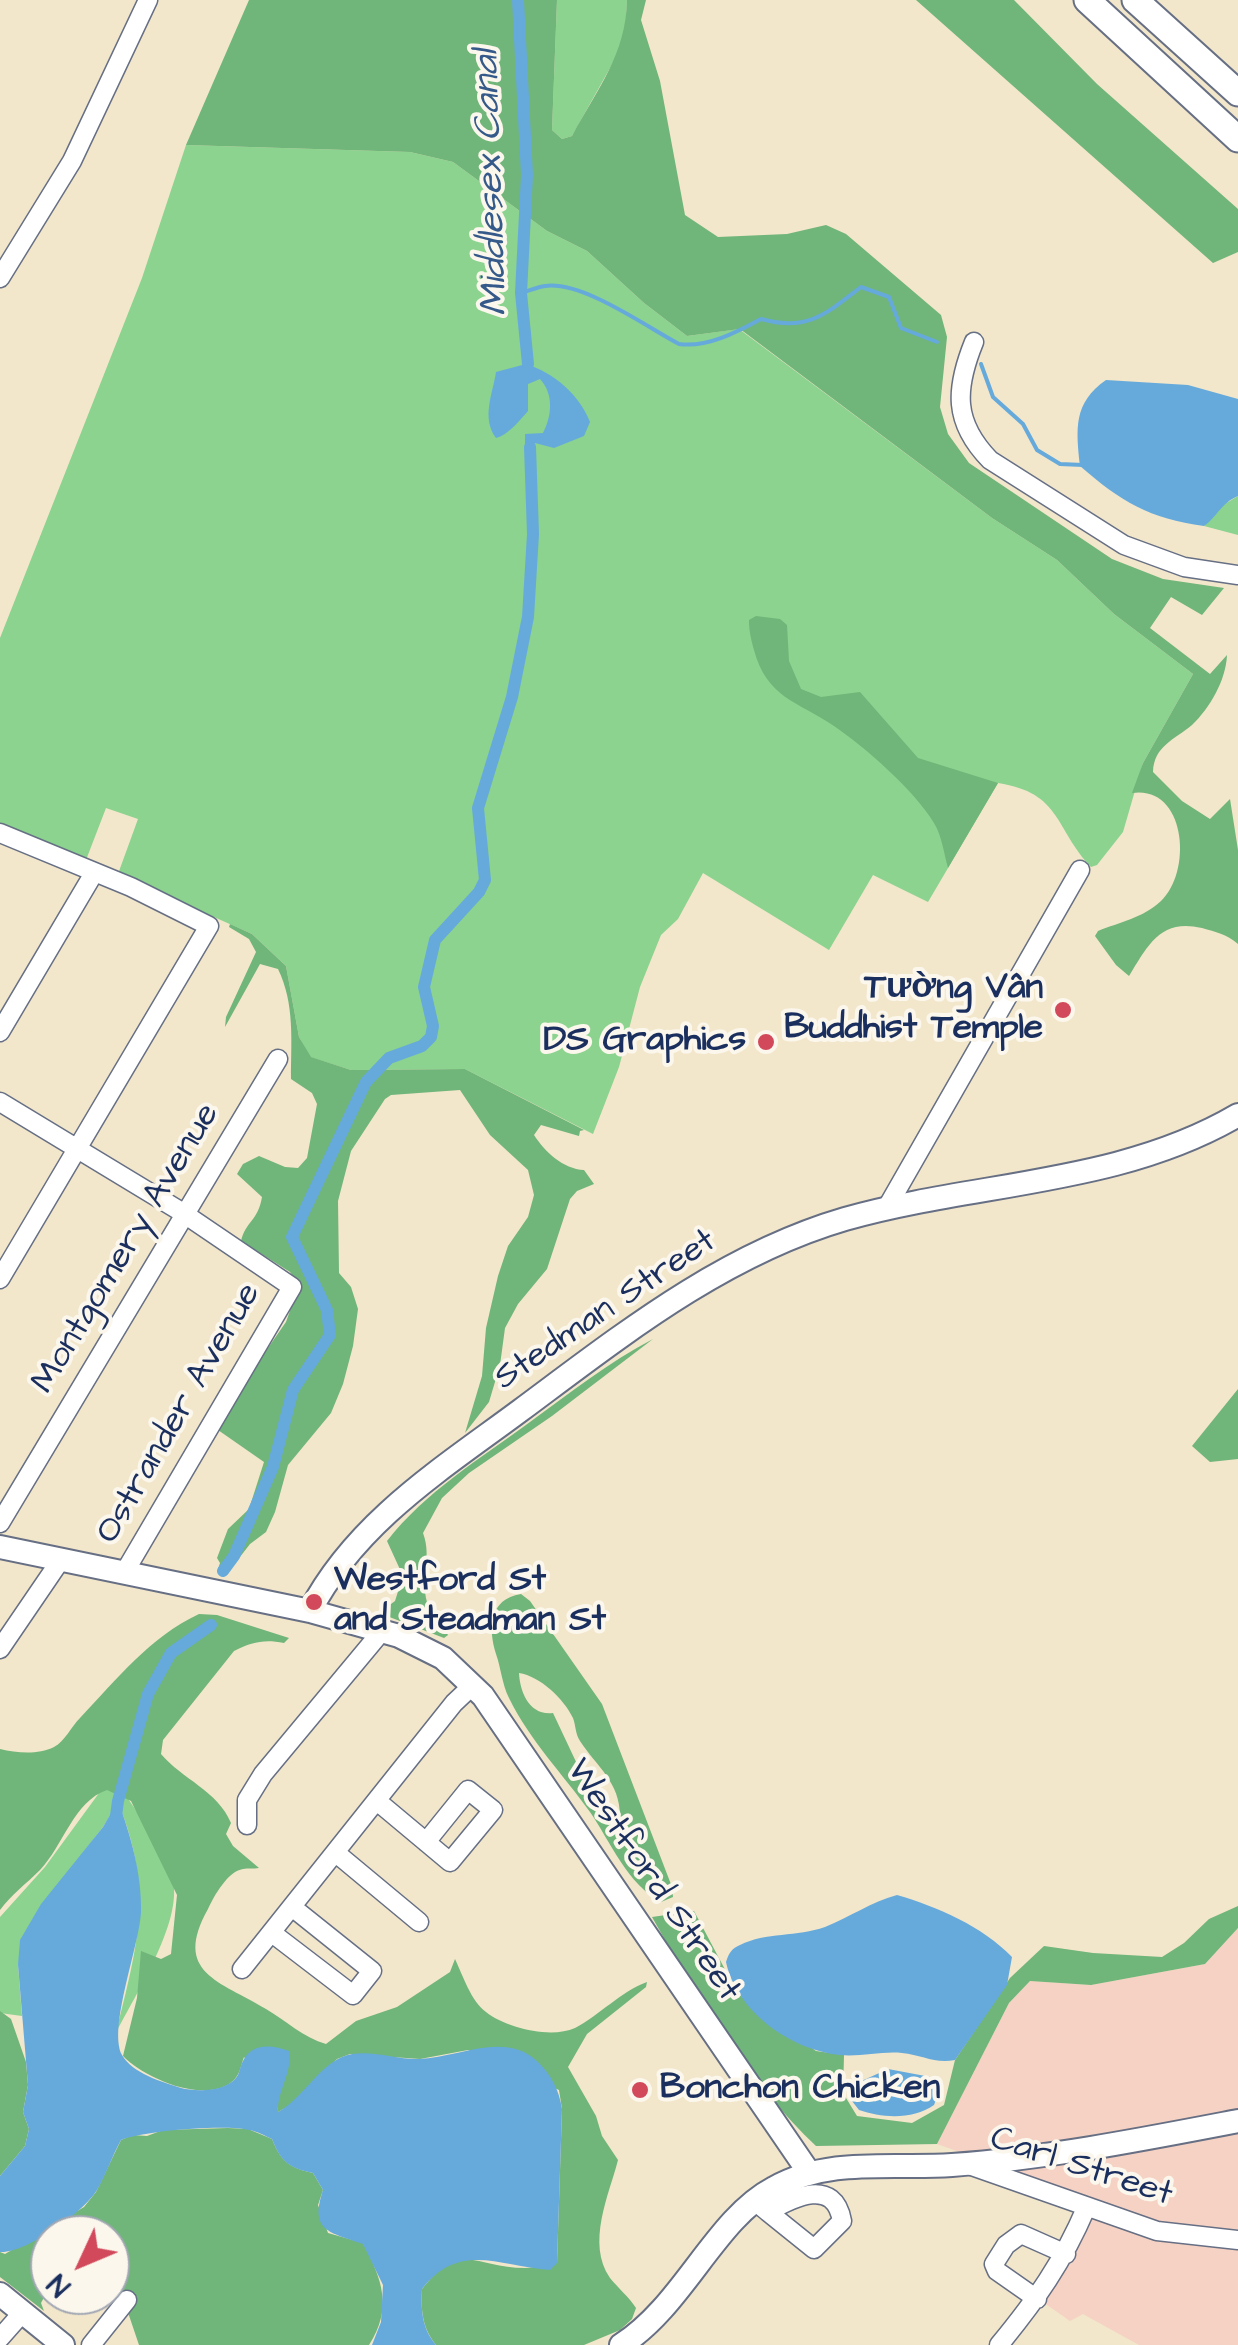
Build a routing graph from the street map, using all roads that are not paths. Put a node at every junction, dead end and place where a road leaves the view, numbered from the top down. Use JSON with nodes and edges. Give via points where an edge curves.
{"nodes":[{"id":1,"x":148,"y":0,"type":"edge"},
{"id":2,"x":1086,"y":0,"type":"edge"},
{"id":3,"x":1135,"y":0,"type":"edge"},
{"id":4,"x":1238,"y":93,"type":"edge"},
{"id":5,"x":1238,"y":139,"type":"edge"},
{"id":6,"x":0,"y":278,"type":"edge"},
{"id":7,"x":974,"y":342,"type":"dead end"},
{"id":8,"x":1238,"y":575,"type":"edge"},
{"id":9,"x":0,"y":833,"type":"edge"},
{"id":10,"x":1080,"y":870,"type":"dead end"},
{"id":11,"x":94,"y":874,"type":"junction"},
{"id":12,"x":0,"y":1032,"type":"edge"},
{"id":13,"x":278,"y":1059,"type":"dead end"},
{"id":14,"x":0,"y":1102,"type":"edge"},
{"id":15,"x":1238,"y":1116,"type":"edge"},
{"id":16,"x":79,"y":1149,"type":"junction"},
{"id":17,"x":886,"y":1209,"type":"junction"},
{"id":18,"x":186,"y":1215,"type":"junction"},
{"id":19,"x":0,"y":1279,"type":"edge"},
{"id":20,"x":0,"y":1524,"type":"edge"},
{"id":21,"x":0,"y":1547,"type":"edge"},
{"id":22,"x":60,"y":1561,"type":"junction"},
{"id":23,"x":124,"y":1574,"type":"junction"},
{"id":24,"x":310,"y":1611,"type":"junction"},
{"id":25,"x":382,"y":1632,"type":"junction"},
{"id":26,"x":0,"y":1649,"type":"edge"},
{"id":27,"x":472,"y":1686,"type":"junction"},
{"id":28,"x":377,"y":1801,"type":"junction"},
{"id":29,"x":247,"y":1825,"type":"dead end"},
{"id":30,"x":426,"y":1842,"type":"dead end"},
{"id":31,"x":336,"y":1853,"type":"junction"},
{"id":32,"x":292,"y":1907,"type":"junction"},
{"id":33,"x":419,"y":1922,"type":"dead end"},
{"id":34,"x":272,"y":1933,"type":"junction"},
{"id":35,"x":242,"y":1969,"type":"dead end"},
{"id":36,"x":1238,"y":2121,"type":"edge"},
{"id":37,"x":964,"y":2163,"type":"junction"},
{"id":38,"x":808,"y":2171,"type":"junction"},
{"id":39,"x":1086,"y":2208,"type":"junction"},
{"id":40,"x":1238,"y":2240,"type":"edge"},
{"id":41,"x":1066,"y":2254,"type":"junction"},
{"id":42,"x":0,"y":2294,"type":"edge"},
{"id":43,"x":1037,"y":2299,"type":"junction"},
{"id":44,"x":22,"y":2312,"type":"junction"},
{"id":45,"x":114,"y":2315,"type":"edge"},
{"id":46,"x":0,"y":2338,"type":"edge"},
{"id":47,"x":62,"y":2345,"type":"edge"},
{"id":48,"x":90,"y":2345,"type":"edge"},
{"id":49,"x":622,"y":2345,"type":"edge"},
{"id":50,"x":999,"y":2345,"type":"edge"}],
"edges":[{"from":1,"to":6,"type":"street","via":[[72,160]]},
{"from":2,"to":5,"type":"highway"},
{"from":3,"to":4,"type":"highway"},
{"from":7,"to":8,"type":"street","via":[[960,377],[960,405],[975,444],[990,460],[1124,545],[1184,567]]},
{"from":9,"to":11,"type":"street"},
{"from":10,"to":17,"type":"street"},
{"from":11,"to":12,"type":"street"},
{"from":11,"to":16,"type":"street","via":[[209,926]]},
{"from":13,"to":18,"type":"street","name":"Montgomery Avenue"},
{"from":14,"to":16,"type":"street"},
{"from":15,"to":17,"type":"main road","name":"Stedman Street","via":[[1206,1135],[1074,1174]]},
{"from":16,"to":18,"type":"street"},
{"from":16,"to":19,"type":"street"},
{"from":17,"to":24,"type":"main road","name":"Stedman Street","via":[[760,1252],[618,1338],[371,1526]]},
{"from":18,"to":20,"type":"street","name":"Montgomery Avenue"},
{"from":18,"to":23,"type":"street","name":"Ostrander Avenue","via":[[292,1287]]},
{"from":21,"to":22,"type":"main road","name":"Westford Street"},
{"from":22,"to":23,"type":"main road","name":"Westford Street"},
{"from":22,"to":26,"type":"street"},
{"from":23,"to":24,"type":"main road","name":"Westford Street"},
{"from":24,"to":25,"type":"main road","name":"Westford Street"},
{"from":25,"to":27,"type":"main road","name":"Westford Street","via":[[443,1658]]},
{"from":25,"to":29,"type":"street","via":[[263,1774],[247,1800]]},
{"from":27,"to":28,"type":"street"},
{"from":27,"to":38,"type":"main road","name":"Westford Street"},
{"from":28,"to":30,"type":"street"},
{"from":28,"to":31,"type":"street"},
{"from":31,"to":32,"type":"street"},
{"from":31,"to":33,"type":"street"},
{"from":32,"to":34,"type":"street"},
{"from":32,"to":34,"type":"street","via":[[372,1971],[354,1995]]},
{"from":34,"to":35,"type":"street"},
{"from":36,"to":37,"type":"main road"},
{"from":37,"to":38,"type":"main road"},
{"from":37,"to":39,"type":"street","name":"Carl Street"},
{"from":38,"to":49,"type":"main road","via":[[770,2190],[762,2207],[720,2239],[672,2300]]},
{"from":39,"to":40,"type":"street","name":"Carl Street","via":[[1157,2231]]},
{"from":39,"to":41,"type":"street"},
{"from":41,"to":43,"type":"street"},
{"from":41,"to":43,"type":"street","via":[[1021,2234],[994,2264]]},
{"from":42,"to":44,"type":"main road"},
{"from":43,"to":50,"type":"street"},
{"from":44,"to":46,"type":"street"},
{"from":44,"to":47,"type":"main road"},
{"from":45,"to":48,"type":"street"}]}
